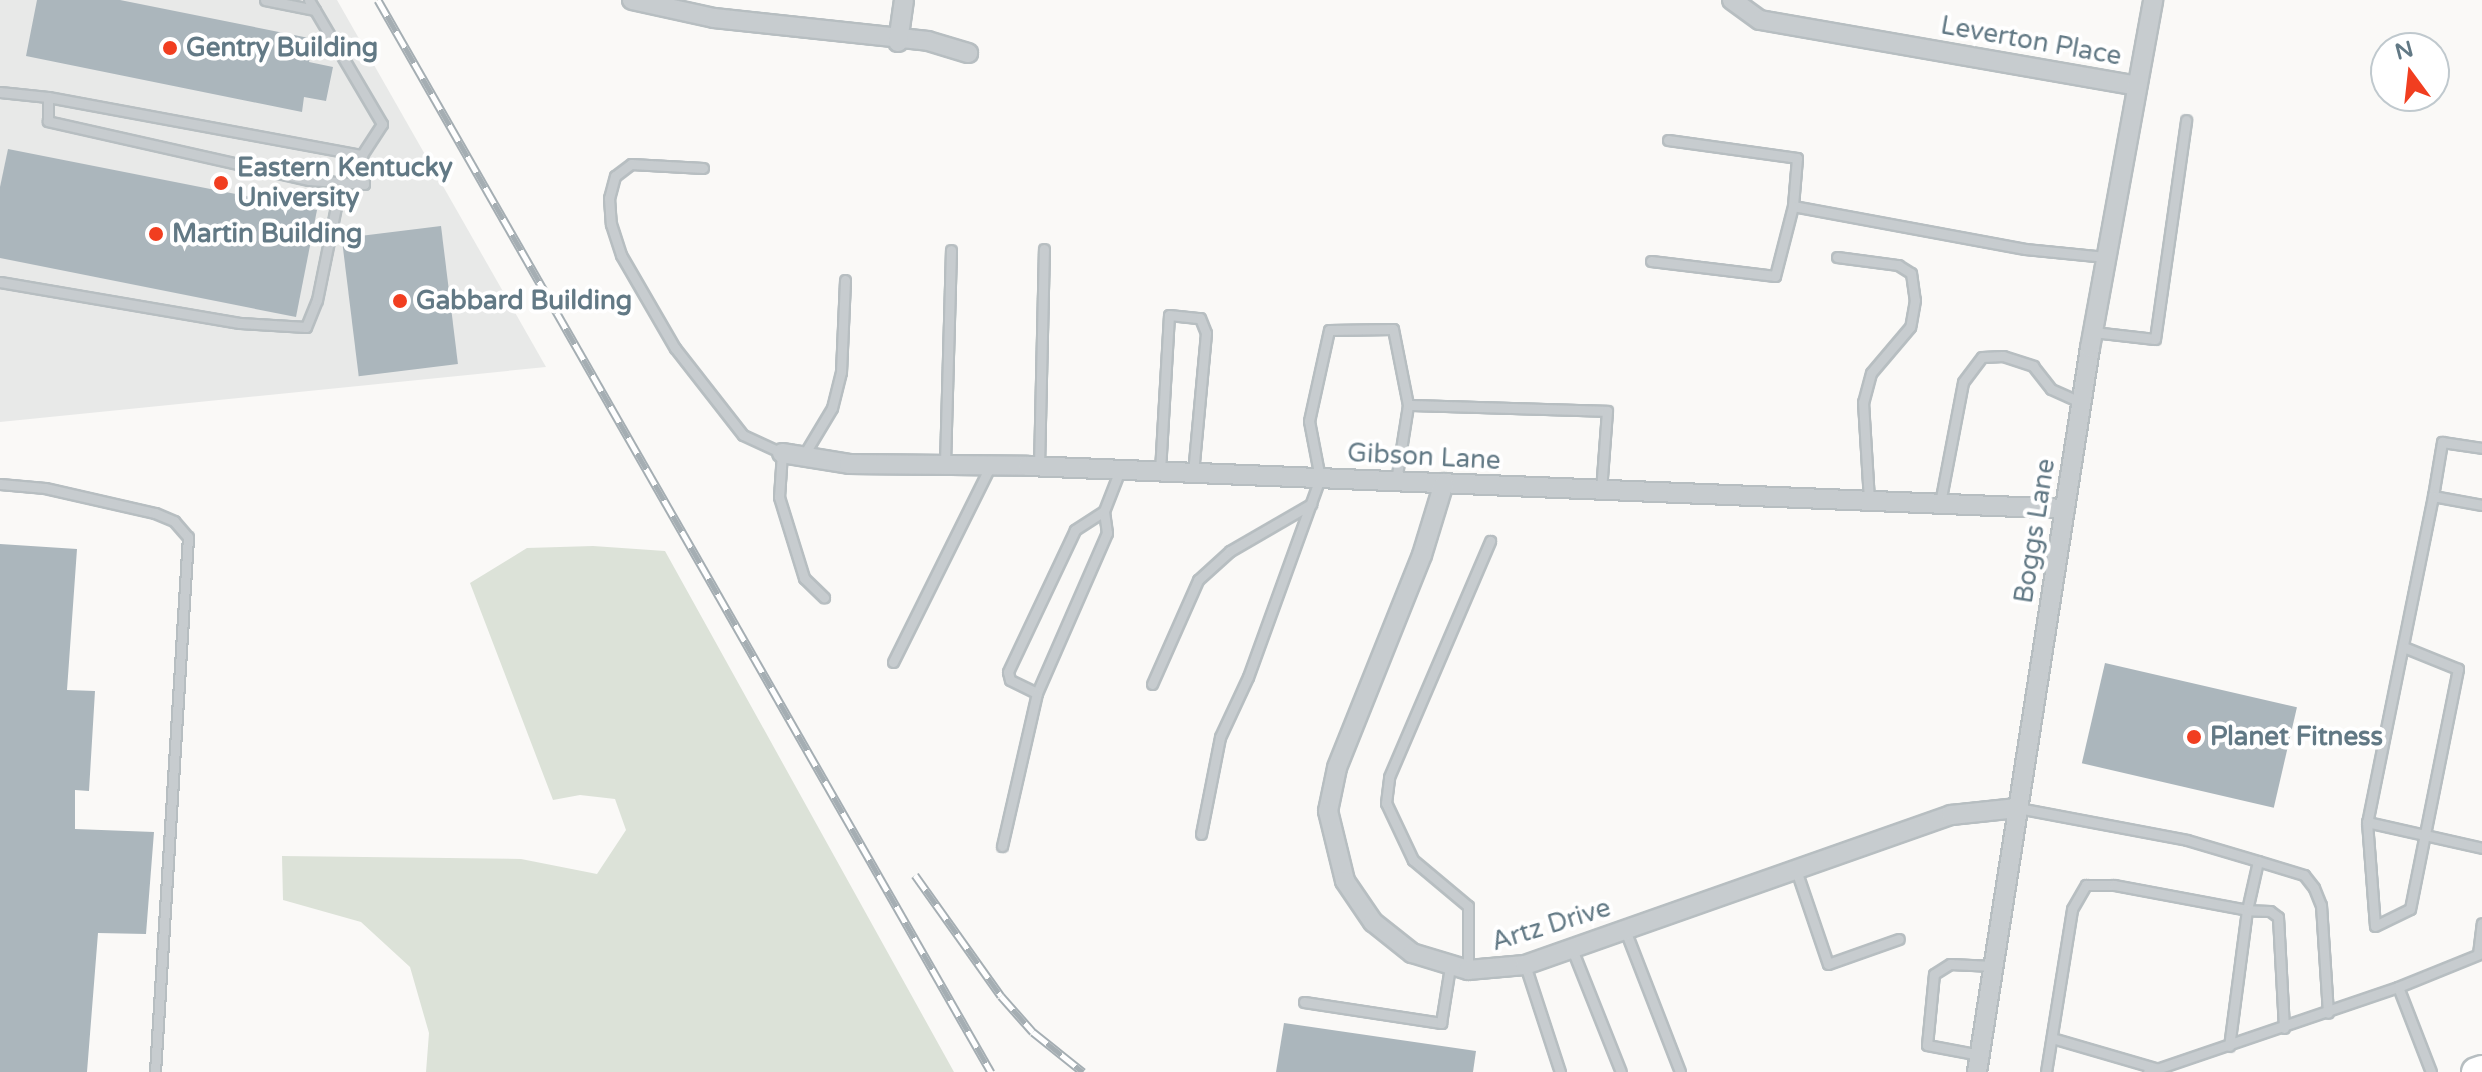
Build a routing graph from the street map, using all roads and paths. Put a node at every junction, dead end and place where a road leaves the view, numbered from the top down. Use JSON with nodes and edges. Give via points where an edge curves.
{"nodes":[{"id":1,"x":265,"y":0,"type":"edge"},
{"id":2,"x":309,"y":0,"type":"edge"},
{"id":3,"x":632,"y":0,"type":"edge"},
{"id":4,"x":904,"y":0,"type":"edge"},
{"id":5,"x":1732,"y":0,"type":"edge"},
{"id":6,"x":2153,"y":0,"type":"edge"},
{"id":7,"x":315,"y":10,"type":"junction"},
{"id":8,"x":898,"y":42,"type":"junction"},
{"id":9,"x":968,"y":53,"type":"dead end"},
{"id":10,"x":2137,"y":86,"type":"junction"},
{"id":11,"x":0,"y":92,"type":"edge"},
{"id":12,"x":48,"y":97,"type":"junction"},
{"id":13,"x":2186,"y":120,"type":"dead end"},
{"id":14,"x":1668,"y":140,"type":"dead end"},
{"id":15,"x":362,"y":155,"type":"junction"},
{"id":16,"x":703,"y":168,"type":"dead end"},
{"id":17,"x":341,"y":182,"type":"junction"},
{"id":18,"x":1793,"y":206,"type":"junction"},
{"id":19,"x":1044,"y":249,"type":"dead end"},
{"id":20,"x":951,"y":250,"type":"dead end"},
{"id":21,"x":1837,"y":257,"type":"dead end"},
{"id":22,"x":2106,"y":257,"type":"junction"},
{"id":23,"x":1651,"y":261,"type":"dead end"},
{"id":24,"x":845,"y":280,"type":"dead end"},
{"id":25,"x":0,"y":282,"type":"edge"},
{"id":26,"x":2093,"y":332,"type":"junction"},
{"id":27,"x":2082,"y":403,"type":"junction"},
{"id":28,"x":1408,"y":405,"type":"junction"},
{"id":29,"x":2482,"y":448,"type":"edge"},
{"id":30,"x":782,"y":453,"type":"junction"},
{"id":31,"x":802,"y":458,"type":"junction"},
{"id":32,"x":945,"y":464,"type":"junction"},
{"id":33,"x":991,"y":465,"type":"junction"},
{"id":34,"x":1039,"y":467,"type":"junction"},
{"id":35,"x":1120,"y":470,"type":"junction"},
{"id":36,"x":1160,"y":471,"type":"junction"},
{"id":37,"x":1193,"y":472,"type":"junction"},
{"id":38,"x":1320,"y":478,"type":"junction"},
{"id":39,"x":1396,"y":481,"type":"junction"},
{"id":40,"x":1444,"y":483,"type":"junction"},
{"id":41,"x":0,"y":484,"type":"edge"},
{"id":42,"x":1601,"y":491,"type":"junction"},
{"id":43,"x":2433,"y":496,"type":"junction"},
{"id":44,"x":1869,"y":500,"type":"junction"},
{"id":45,"x":1940,"y":503,"type":"junction"},
{"id":46,"x":1311,"y":504,"type":"junction"},
{"id":47,"x":2482,"y":505,"type":"edge"},
{"id":48,"x":2065,"y":509,"type":"junction"},
{"id":49,"x":1104,"y":511,"type":"junction"},
{"id":50,"x":1490,"y":541,"type":"dead end"},
{"id":51,"x":824,"y":597,"type":"dead end"},
{"id":52,"x":2406,"y":648,"type":"junction"},
{"id":53,"x":893,"y":662,"type":"dead end"},
{"id":54,"x":1152,"y":684,"type":"dead end"},
{"id":55,"x":1037,"y":693,"type":"junction"},
{"id":56,"x":2018,"y":808,"type":"junction"},
{"id":57,"x":2367,"y":822,"type":"junction"},
{"id":58,"x":1201,"y":834,"type":"dead end"},
{"id":59,"x":2427,"y":839,"type":"junction"},
{"id":60,"x":1002,"y":846,"type":"dead end"},
{"id":61,"x":2482,"y":848,"type":"edge"},
{"id":62,"x":2258,"y":861,"type":"junction"},
{"id":63,"x":1796,"y":870,"type":"junction"},
{"id":64,"x":2247,"y":910,"type":"junction"},
{"id":65,"x":2482,"y":923,"type":"edge"},
{"id":66,"x":1625,"y":930,"type":"junction"},
{"id":67,"x":1899,"y":939,"type":"dead end"},
{"id":68,"x":1572,"y":949,"type":"junction"},
{"id":69,"x":2480,"y":954,"type":"edge"},
{"id":70,"x":1525,"y":965,"type":"junction"},
{"id":71,"x":1993,"y":966,"type":"junction"},
{"id":72,"x":1459,"y":969,"type":"junction"},
{"id":73,"x":2398,"y":987,"type":"junction"},
{"id":74,"x":1304,"y":1002,"type":"dead end"},
{"id":75,"x":2328,"y":1013,"type":"junction"},
{"id":76,"x":2284,"y":1028,"type":"junction"},
{"id":77,"x":2052,"y":1038,"type":"junction"},
{"id":78,"x":2229,"y":1046,"type":"junction"},
{"id":79,"x":1978,"y":1063,"type":"edge"},
{"id":80,"x":2154,"y":1070,"type":"edge"},
{"id":81,"x":2482,"y":1070,"type":"edge"},
{"id":82,"x":155,"y":1072,"type":"edge"},
{"id":83,"x":1560,"y":1072,"type":"edge"},
{"id":84,"x":1621,"y":1072,"type":"edge"},
{"id":85,"x":1680,"y":1072,"type":"edge"},
{"id":86,"x":2046,"y":1072,"type":"edge"},
{"id":87,"x":2431,"y":1072,"type":"edge"},
{"id":88,"x":2476,"y":1072,"type":"edge"}],
"edges":[{"from":1,"to":7,"type":"lane"},
{"from":2,"to":7,"type":"lane"},
{"from":3,"to":8,"type":"street","via":[[714,18]]},
{"from":4,"to":8,"type":"street"},
{"from":5,"to":10,"type":"street","name":"Leverton Place","via":[[1760,20]]},
{"from":6,"to":10,"type":"street","name":"Boggs Lane"},
{"from":7,"to":15,"type":"lane","via":[[382,124]]},
{"from":8,"to":9,"type":"street","via":[[928,41]]},
{"from":10,"to":22,"type":"street","name":"Boggs Lane"},
{"from":11,"to":12,"type":"lane"},
{"from":12,"to":15,"type":"lane"},
{"from":12,"to":17,"type":"lane","via":[[48,121],[309,180]]},
{"from":13,"to":26,"type":"lane","via":[[2155,339]]},
{"from":14,"to":18,"type":"lane","via":[[1797,158]]},
{"from":15,"to":17,"type":"lane","via":[[364,184]]},
{"from":16,"to":30,"type":"lane","via":[[631,164],[615,176],[609,198],[611,224],[621,255],[675,348],[743,435]]},
{"from":17,"to":25,"type":"lane","via":[[306,327],[240,323]]},
{"from":18,"to":22,"type":"lane","via":[[2025,249]]},
{"from":18,"to":23,"type":"lane","via":[[1775,276]]},
{"from":19,"to":34,"type":"lane"},
{"from":20,"to":32,"type":"lane"},
{"from":21,"to":44,"type":"lane","via":[[1898,265],[1911,273],[1915,300],[1910,327],[1871,373],[1863,402]]},
{"from":22,"to":26,"type":"street","name":"Boggs Lane"},
{"from":24,"to":31,"type":"lane","via":[[841,372],[832,408]]},
{"from":26,"to":27,"type":"street","name":"Boggs Lane"},
{"from":27,"to":45,"type":"lane","via":[[2051,389],[2033,366],[2003,356],[1982,357],[1963,382]]},
{"from":27,"to":48,"type":"street","name":"Boggs Lane"},
{"from":28,"to":38,"type":"lane","via":[[1393,329],[1329,330],[1309,421]]},
{"from":28,"to":39,"type":"lane"},
{"from":28,"to":42,"type":"lane","via":[[1607,411]]},
{"from":29,"to":43,"type":"lane","via":[[2442,442]]},
{"from":30,"to":31,"type":"street","name":"Gibson Lane"},
{"from":30,"to":51,"type":"lane","via":[[779,497],[804,578]]},
{"from":31,"to":32,"type":"street","name":"Gibson Lane"},
{"from":32,"to":33,"type":"street","name":"Gibson Lane"},
{"from":33,"to":34,"type":"street","name":"Gibson Lane"},
{"from":33,"to":53,"type":"lane"},
{"from":34,"to":35,"type":"street","name":"Gibson Lane"},
{"from":35,"to":36,"type":"street","name":"Gibson Lane"},
{"from":35,"to":49,"type":"lane"},
{"from":36,"to":37,"type":"street","name":"Gibson Lane"},
{"from":36,"to":37,"type":"lane","via":[[1169,315],[1200,318],[1206,333]]},
{"from":37,"to":38,"type":"street","name":"Gibson Lane"},
{"from":38,"to":39,"type":"street","name":"Gibson Lane"},
{"from":38,"to":46,"type":"lane"},
{"from":39,"to":40,"type":"street","name":"Gibson Lane"},
{"from":40,"to":42,"type":"street","name":"Gibson Lane"},
{"from":40,"to":72,"type":"street","via":[[1422,555],[1337,768],[1328,811],[1335,858],[1358,903],[1391,939]]},
{"from":41,"to":82,"type":"lane","via":[[45,488],[155,513],[174,521],[188,537]]},
{"from":42,"to":44,"type":"street","name":"Gibson Lane"},
{"from":43,"to":47,"type":"lane"},
{"from":43,"to":52,"type":"lane"},
{"from":44,"to":45,"type":"street","name":"Gibson Lane"},
{"from":45,"to":48,"type":"street","name":"Gibson Lane"},
{"from":46,"to":54,"type":"lane","via":[[1230,551],[1198,580]]},
{"from":46,"to":58,"type":"lane","via":[[1248,677],[1220,737]]},
{"from":48,"to":56,"type":"street","name":"Boggs Lane"},
{"from":49,"to":55,"type":"lane","via":[[1107,533]]},
{"from":49,"to":55,"type":"lane","via":[[1075,530],[1008,672],[1010,680]]},
{"from":50,"to":72,"type":"lane","via":[[1389,777],[1386,803],[1413,860],[1468,906]]},
{"from":52,"to":57,"type":"lane","via":[[2393,675]]},
{"from":52,"to":59,"type":"lane","via":[[2458,669]]},
{"from":55,"to":60,"type":"lane"},
{"from":56,"to":62,"type":"lane","via":[[2187,840]]},
{"from":56,"to":63,"type":"street","name":"Artz Drive","via":[[1951,815]]},
{"from":56,"to":71,"type":"street","name":"Boggs Lane"},
{"from":57,"to":59,"type":"lane"},
{"from":57,"to":59,"type":"lane","via":[[2375,926],[2410,909]]},
{"from":59,"to":61,"type":"lane"},
{"from":62,"to":64,"type":"lane"},
{"from":62,"to":75,"type":"lane","via":[[2304,875],[2314,888],[2321,905]]},
{"from":63,"to":66,"type":"street","name":"Artz Drive"},
{"from":63,"to":67,"type":"lane","via":[[1828,964]]},
{"from":64,"to":76,"type":"lane","via":[[2270,911],[2282,930]]},
{"from":64,"to":77,"type":"lane","via":[[2114,885],[2086,885],[2072,909]]},
{"from":64,"to":78,"type":"lane"},
{"from":65,"to":69,"type":"lane"},
{"from":66,"to":68,"type":"street","name":"Artz Drive"},
{"from":66,"to":85,"type":"lane"},
{"from":68,"to":70,"type":"street","name":"Artz Drive"},
{"from":68,"to":84,"type":"lane"},
{"from":69,"to":73,"type":"lane"},
{"from":70,"to":72,"type":"street","name":"Artz Drive"},
{"from":70,"to":83,"type":"lane"},
{"from":71,"to":79,"type":"street","name":"Boggs Lane"},
{"from":71,"to":79,"type":"lane","via":[[1950,964],[1934,974],[1927,1045]]},
{"from":72,"to":74,"type":"lane","via":[[1441,1023]]},
{"from":73,"to":75,"type":"lane"},
{"from":73,"to":87,"type":"lane"},
{"from":75,"to":76,"type":"lane"},
{"from":76,"to":78,"type":"lane"},
{"from":77,"to":80,"type":"lane"},
{"from":77,"to":86,"type":"lane"},
{"from":78,"to":80,"type":"lane"},
{"from":81,"to":88,"type":"main road"}]}
